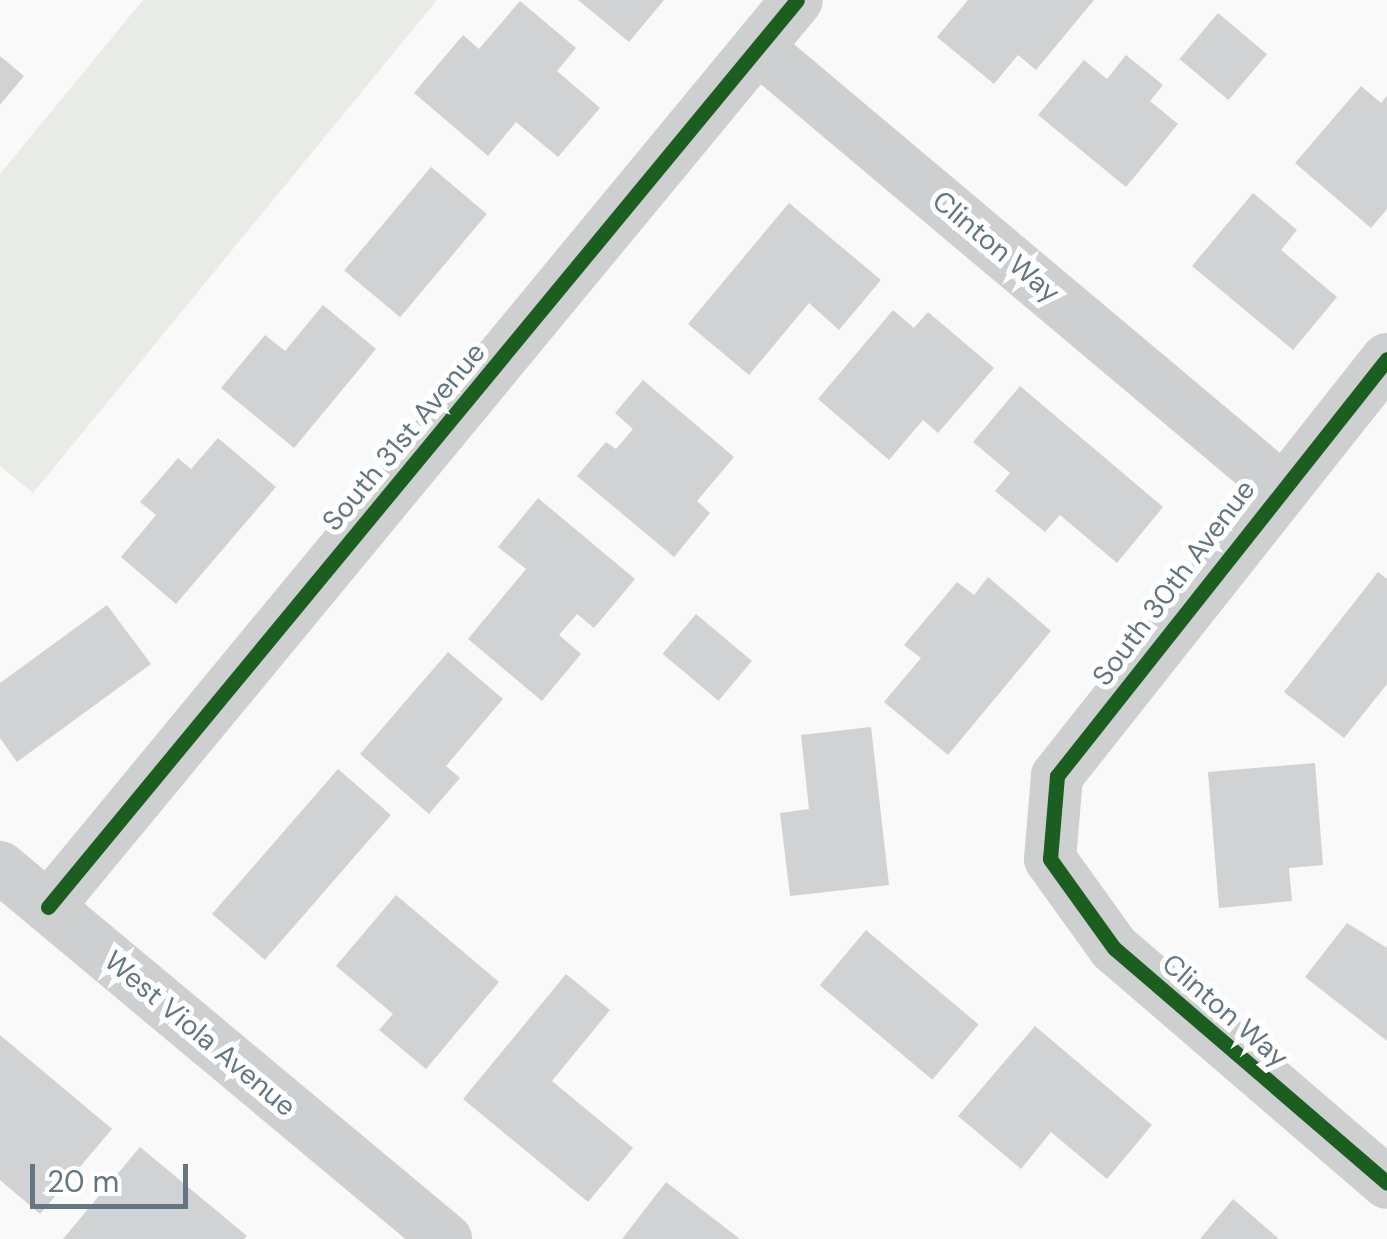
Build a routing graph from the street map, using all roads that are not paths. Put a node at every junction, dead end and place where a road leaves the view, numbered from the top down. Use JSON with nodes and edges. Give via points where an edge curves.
{"nodes":[{"id":1,"x":798,"y":0,"type":"edge"},
{"id":2,"x":758,"y":48,"type":"junction"},
{"id":3,"x":1387,"y":359,"type":"edge"},
{"id":4,"x":1279,"y":486,"type":"junction"},
{"id":5,"x":1050,"y":859,"type":"joint"},
{"id":6,"x":0,"y":867,"type":"edge"},
{"id":7,"x":48,"y":906,"type":"junction"},
{"id":8,"x":1387,"y":1183,"type":"edge"},
{"id":9,"x":446,"y":1239,"type":"edge"}],
"edges":[{"from":1,"to":2,"type":"street","name":"South 31st Avenue"},
{"from":2,"to":4,"type":"street","name":"Clinton Way"},
{"from":2,"to":7,"type":"street","name":"South 31st Avenue"},
{"from":3,"to":4,"type":"street","name":"South 30th Avenue"},
{"from":4,"to":5,"type":"street","name":"South 30th Avenue","via":[[1058,776]]},
{"from":5,"to":8,"type":"street","name":"Clinton Way","via":[[1114,948]]},
{"from":6,"to":7,"type":"street","name":"West Viola Avenue"},
{"from":7,"to":9,"type":"street","name":"West Viola Avenue"}]}
